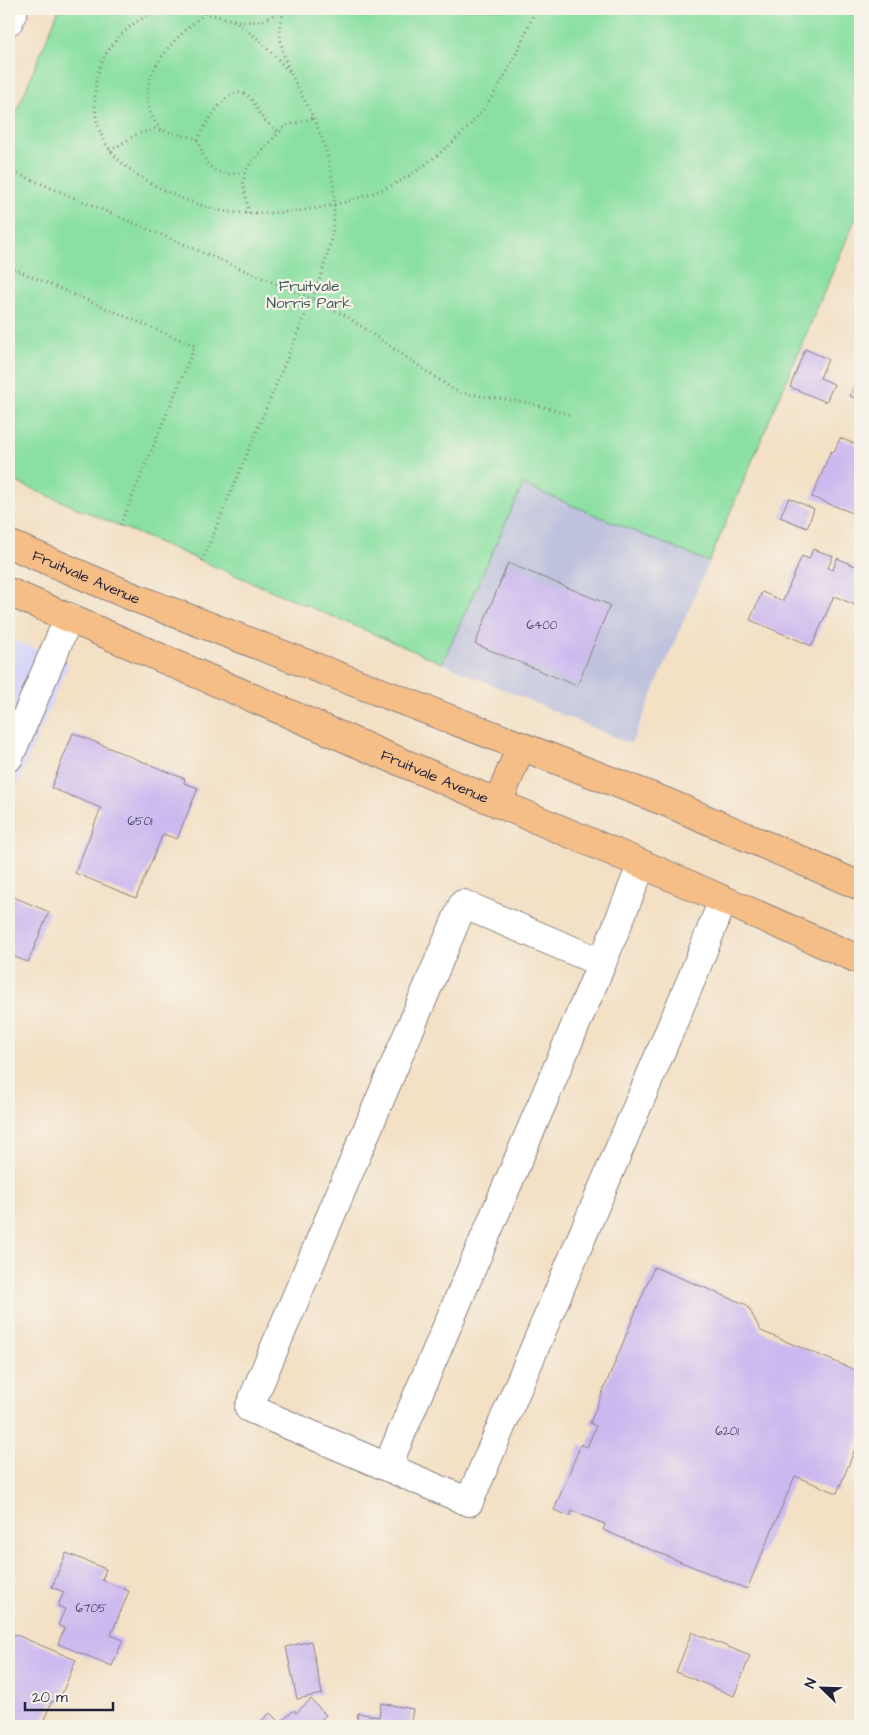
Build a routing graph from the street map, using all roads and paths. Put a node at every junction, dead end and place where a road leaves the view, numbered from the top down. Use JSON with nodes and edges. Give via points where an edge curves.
{"nodes":[{"id":1,"x":14,"y":9,"type":"edge"},
{"id":2,"x":282,"y":9,"type":"edge"},
{"id":3,"x":536,"y":9,"type":"edge"},
{"id":4,"x":205,"y":13,"type":"junction"},
{"id":5,"x":232,"y":20,"type":"junction"},
{"id":6,"x":9,"y":21,"type":"edge"},
{"id":7,"x":292,"y":75,"type":"junction"},
{"id":8,"x":314,"y":118,"type":"junction"},
{"id":9,"x":162,"y":130,"type":"junction"},
{"id":10,"x":279,"y":132,"type":"junction"},
{"id":11,"x":197,"y":140,"type":"junction"},
{"id":12,"x":110,"y":151,"type":"junction"},
{"id":13,"x":9,"y":170,"type":"edge"},
{"id":14,"x":244,"y":173,"type":"junction"},
{"id":15,"x":334,"y":205,"type":"junction"},
{"id":16,"x":249,"y":213,"type":"junction"},
{"id":17,"x":9,"y":267,"type":"edge"},
{"id":18,"x":312,"y":298,"type":"junction"},
{"id":19,"x":570,"y":415,"type":"dead end"},
{"id":20,"x":120,"y":526,"type":"dead end"},
{"id":21,"x":9,"y":544,"type":"edge"},
{"id":22,"x":202,"y":561,"type":"dead end"},
{"id":23,"x":9,"y":592,"type":"edge"},
{"id":24,"x":69,"y":617,"type":"junction"},
{"id":25,"x":521,"y":746,"type":"junction"},
{"id":26,"x":9,"y":757,"type":"edge"},
{"id":27,"x":498,"y":803,"type":"junction"},
{"id":28,"x":642,"y":864,"type":"junction"},
{"id":29,"x":860,"y":886,"type":"edge"},
{"id":30,"x":723,"y":900,"type":"junction"},
{"id":31,"x":860,"y":960,"type":"edge"},
{"id":32,"x":602,"y":963,"type":"junction"},
{"id":33,"x":387,"y":1467,"type":"junction"}],
"edges":[{"from":1,"to":6,"type":"street"},
{"from":2,"to":5,"type":"path","via":[[262,20]]},
{"from":2,"to":7,"type":"path","via":[[283,50]]},
{"from":3,"to":15,"type":"path","via":[[492,99],[472,124],[402,180]]},
{"from":4,"to":5,"type":"path"},
{"from":4,"to":9,"type":"path","via":[[184,30],[154,69],[148,106]]},
{"from":4,"to":12,"type":"path","via":[[173,9],[141,19],[121,34],[106,53],[97,76],[94,103],[98,130]]},
{"from":5,"to":7,"type":"path","via":[[262,42]]},
{"from":7,"to":8,"type":"path"},
{"from":8,"to":10,"type":"path","via":[[285,126]]},
{"from":8,"to":15,"type":"path","via":[[329,159]]},
{"from":9,"to":11,"type":"path"},
{"from":9,"to":12,"type":"path","via":[[137,134]]},
{"from":10,"to":11,"type":"path","via":[[260,115],[251,99],[236,94],[221,102]]},
{"from":10,"to":14,"type":"path"},
{"from":11,"to":14,"type":"path","via":[[208,165],[216,171]]},
{"from":12,"to":16,"type":"path","via":[[128,169],[166,191],[215,210]]},
{"from":13,"to":18,"type":"path"},
{"from":14,"to":16,"type":"path"},
{"from":15,"to":16,"type":"path","via":[[286,213]]},
{"from":15,"to":18,"type":"path","via":[[330,248]]},
{"from":17,"to":20,"type":"path","via":[[195,346]]},
{"from":18,"to":19,"type":"path","via":[[346,316],[462,394],[529,403]]},
{"from":18,"to":22,"type":"path"},
{"from":21,"to":25,"type":"main road","name":"Fruitvale Avenue","via":[[133,597]]},
{"from":23,"to":24,"type":"main road","name":"Fruitvale Avenue"},
{"from":24,"to":26,"type":"street"},
{"from":24,"to":27,"type":"main road","name":"Fruitvale Avenue"},
{"from":25,"to":27,"type":"main road"},
{"from":25,"to":29,"type":"main road","name":"Fruitvale Avenue","via":[[666,802]]},
{"from":27,"to":28,"type":"main road","name":"Fruitvale Avenue"},
{"from":28,"to":30,"type":"main road","name":"Fruitvale Avenue"},
{"from":28,"to":32,"type":"street"},
{"from":30,"to":31,"type":"main road","name":"Fruitvale Avenue"},
{"from":30,"to":33,"type":"street","via":[[470,1502]]},
{"from":32,"to":33,"type":"street"},
{"from":32,"to":33,"type":"street","via":[[463,904],[249,1408]]}]}
